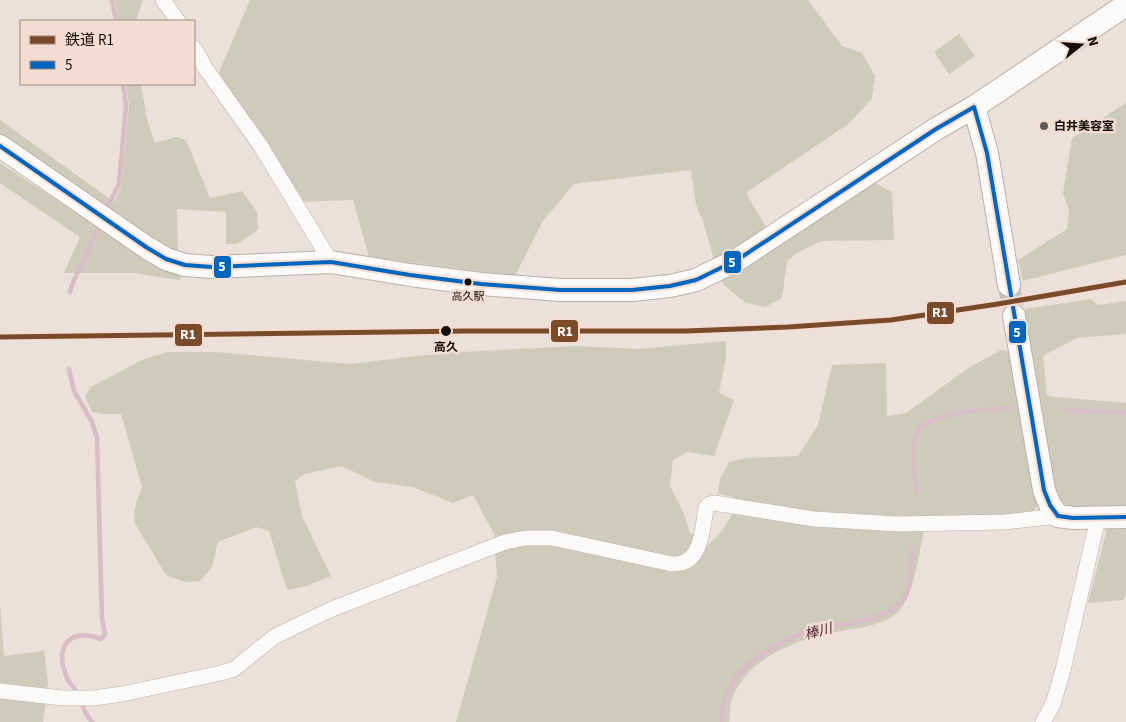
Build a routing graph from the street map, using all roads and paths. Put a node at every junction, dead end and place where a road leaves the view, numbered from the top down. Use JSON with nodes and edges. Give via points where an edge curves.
{"nodes":[{"id":1,"x":163,"y":0,"type":"edge"},
{"id":2,"x":1126,"y":5,"type":"edge"},
{"id":3,"x":177,"y":20,"type":"edge"},
{"id":4,"x":195,"y":50,"type":"edge"},
{"id":5,"x":974,"y":107,"type":"junction"},
{"id":6,"x":0,"y":146,"type":"edge"},
{"id":7,"x":330,"y":262,"type":"junction"},
{"id":8,"x":1009,"y":285,"type":"tunnel mouth"},
{"id":9,"x":1014,"y":316,"type":"tunnel mouth"},
{"id":10,"x":1058,"y":516,"type":"junction"},
{"id":11,"x":1098,"y":518,"type":"junction"},
{"id":12,"x":1126,"y":518,"type":"edge"},
{"id":13,"x":0,"y":691,"type":"edge"},
{"id":14,"x":1043,"y":722,"type":"edge"}],
"edges":[{"from":1,"to":3,"type":"street"},
{"from":2,"to":5,"type":"main road"},
{"from":4,"to":7,"type":"street","via":[[260,146]]},
{"from":5,"to":7,"type":"main road","via":[[737,260],[696,280],[625,290],[560,290],[410,275]]},
{"from":5,"to":8,"type":"main road","via":[[987,153]]},
{"from":6,"to":7,"type":"main road","via":[[166,259],[212,267]]},
{"from":9,"to":10,"type":"main road","via":[[1044,490]]},
{"from":10,"to":11,"type":"main road"},
{"from":10,"to":13,"type":"street","via":[[1005,522],[898,524],[814,519],[714,503],[706,508],[693,557],[684,563],[672,564],[552,538],[519,539],[490,546],[332,609],[274,637],[234,669],[122,694],[89,698]]},
{"from":11,"to":12,"type":"main road"},
{"from":11,"to":14,"type":"street","via":[[1063,670],[1053,704]]}]}
